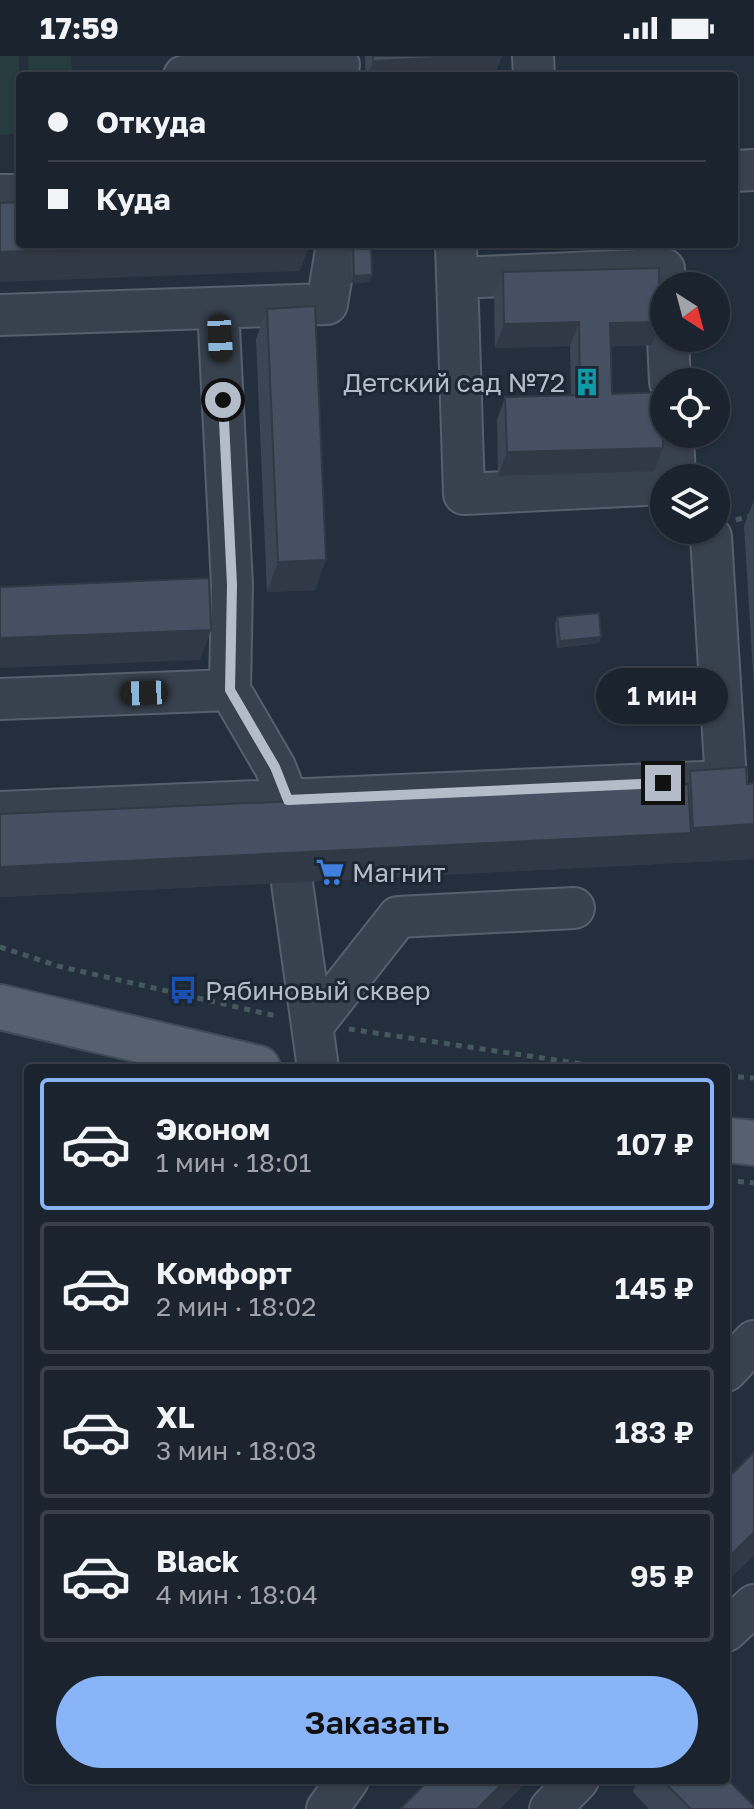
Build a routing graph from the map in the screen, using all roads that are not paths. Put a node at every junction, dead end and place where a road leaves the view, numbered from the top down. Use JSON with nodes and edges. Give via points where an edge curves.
{"nodes":[{"id":1,"x":339,"y":66,"type":"edge"},
{"id":2,"x":246,"y":72,"type":"edge"},
{"id":3,"x":336,"y":248,"type":"edge"},
{"id":4,"x":456,"y":261,"type":"edge"},
{"id":5,"x":664,"y":272,"type":"edge"},
{"id":6,"x":218,"y":308,"type":"junction"},
{"id":7,"x":0,"y":315,"type":"edge"},
{"id":8,"x":650,"y":485,"type":"edge"},
{"id":9,"x":711,"y":544,"type":"edge"},
{"id":10,"x":230,"y":690,"type":"junction"},
{"id":11,"x":0,"y":699,"type":"edge"},
{"id":12,"x":0,"y":812,"type":"edge"},
{"id":13,"x":289,"y":816,"type":"junction"},
{"id":14,"x":292,"y":883,"type":"edge"},
{"id":15,"x":574,"y":908,"type":"dead end"},
{"id":16,"x":0,"y":1007,"type":"edge"},
{"id":17,"x":314,"y":1024,"type":"junction"},
{"id":18,"x":241,"y":1064,"type":"edge"},
{"id":19,"x":318,"y":1064,"type":"edge"},
{"id":20,"x":730,"y":1140,"type":"edge"},
{"id":21,"x":754,"y":1143,"type":"edge"},
{"id":22,"x":754,"y":1341,"type":"edge"},
{"id":23,"x":730,"y":1367,"type":"edge"},
{"id":24,"x":754,"y":1605,"type":"edge"},
{"id":25,"x":730,"y":1627,"type":"edge"},
{"id":26,"x":345,"y":1784,"type":"edge"},
{"id":27,"x":574,"y":1784,"type":"edge"},
{"id":28,"x":327,"y":1809,"type":"edge"},
{"id":29,"x":550,"y":1809,"type":"edge"}],
"edges":[{"from":1,"to":2,"type":"street"},
{"from":3,"to":6,"type":"street","via":[[327,304]]},
{"from":4,"to":5,"type":"street"},
{"from":4,"to":8,"type":"street","via":[[464,494]]},
{"from":6,"to":7,"type":"street"},
{"from":6,"to":10,"type":"street","via":[[232,585]]},
{"from":9,"to":13,"type":"street","via":[[726,781]]},
{"from":10,"to":11,"type":"street"},
{"from":10,"to":13,"type":"street","via":[[275,767]]},
{"from":12,"to":13,"type":"street"},
{"from":14,"to":17,"type":"street"},
{"from":15,"to":17,"type":"street","via":[[398,917]]},
{"from":16,"to":18,"type":"main road"},
{"from":17,"to":19,"type":"street"},
{"from":20,"to":21,"type":"main road"},
{"from":22,"to":23,"type":"street"},
{"from":24,"to":25,"type":"street"},
{"from":26,"to":28,"type":"street"},
{"from":27,"to":29,"type":"street"}]}
